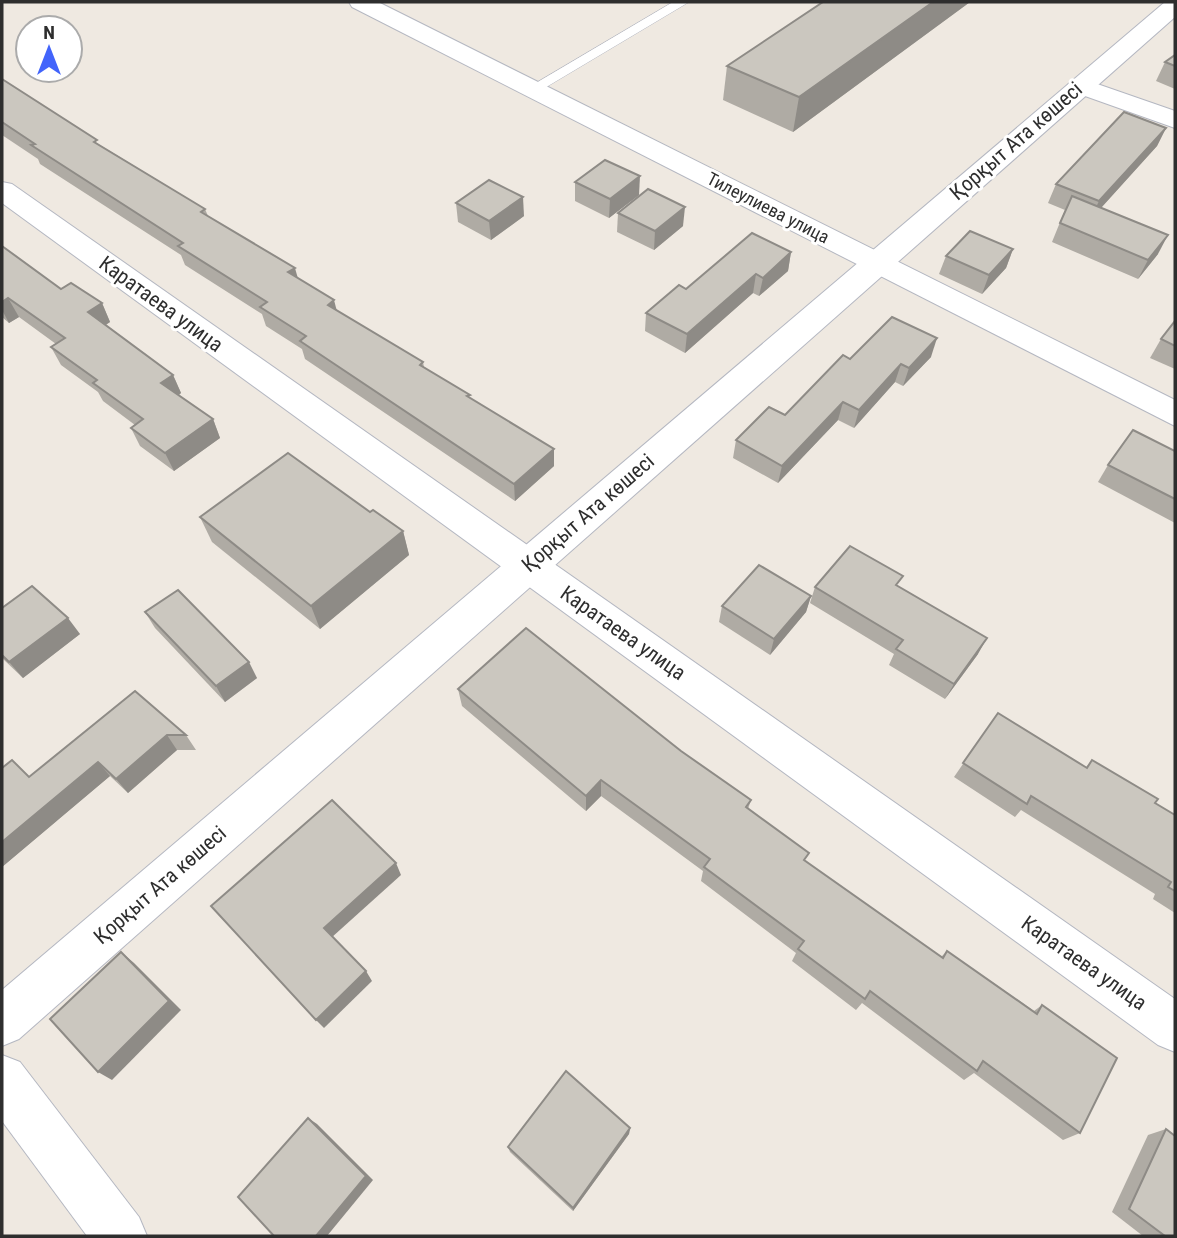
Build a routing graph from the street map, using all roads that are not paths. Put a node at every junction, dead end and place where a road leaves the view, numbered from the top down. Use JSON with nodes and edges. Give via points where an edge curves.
{"nodes":[{"id":1,"x":360,"y":2,"type":"edge"},
{"id":2,"x":682,"y":2,"type":"edge"},
{"id":3,"x":1175,"y":5,"type":"edge"},
{"id":4,"x":1080,"y":86,"type":"junction"},
{"id":5,"x":533,"y":89,"type":"junction"},
{"id":6,"x":1175,"y":120,"type":"edge"},
{"id":7,"x":2,"y":190,"type":"edge"},
{"id":8,"x":876,"y":262,"type":"junction"},
{"id":9,"x":1175,"y":414,"type":"edge"},
{"id":10,"x":527,"y":565,"type":"junction"},
{"id":11,"x":2,"y":1022,"type":"edge"},
{"id":12,"x":1175,"y":1028,"type":"edge"},
{"id":13,"x":2,"y":1080,"type":"edge"},
{"id":14,"x":120,"y":1236,"type":"edge"}],
"edges":[{"from":1,"to":5,"type":"street","name":"Тилеулиева улица"},
{"from":2,"to":5,"type":"lane"},
{"from":3,"to":4,"type":"street","name":"Қорқыт Ата көшесі"},
{"from":4,"to":6,"type":"street"},
{"from":4,"to":8,"type":"street","name":"Қорқыт Ата көшесі"},
{"from":5,"to":8,"type":"street","name":"Тилеулиева улица"},
{"from":7,"to":10,"type":"street","name":"Каратаева улица"},
{"from":8,"to":9,"type":"street","name":"Тилеулиева улица"},
{"from":8,"to":10,"type":"street","name":"Қорқыт Ата көшесі"},
{"from":10,"to":11,"type":"street","name":"Қорқыт Ата көшесі"},
{"from":10,"to":12,"type":"street","name":"Каратаева улица"},
{"from":13,"to":14,"type":"street"}]}
